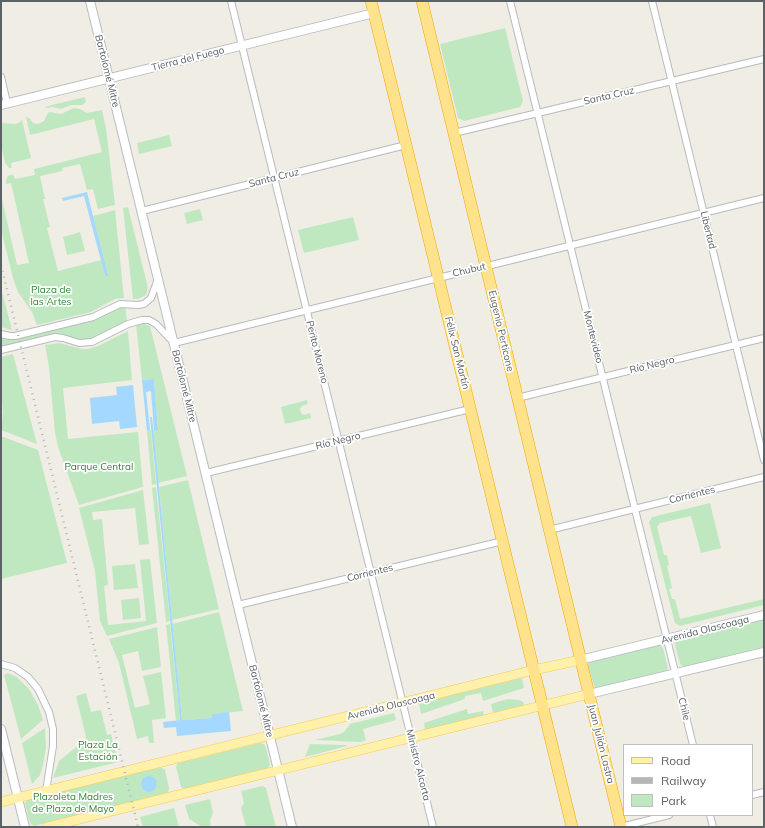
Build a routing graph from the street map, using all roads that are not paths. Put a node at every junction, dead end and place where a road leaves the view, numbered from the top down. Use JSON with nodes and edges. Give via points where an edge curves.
{"nodes":[{"id":1,"x":90,"y":1,"type":"edge"},
{"id":2,"x":231,"y":1,"type":"edge"},
{"id":3,"x":371,"y":1,"type":"edge"},
{"id":4,"x":422,"y":1,"type":"edge"},
{"id":5,"x":510,"y":1,"type":"edge"},
{"id":6,"x":652,"y":1,"type":"edge"},
{"id":7,"x":374,"y":13,"type":"junction"},
{"id":8,"x":242,"y":46,"type":"junction"},
{"id":9,"x":764,"y":60,"type":"edge"},
{"id":10,"x":1,"y":77,"type":"edge"},
{"id":11,"x":109,"y":79,"type":"junction"},
{"id":12,"x":672,"y":81,"type":"junction"},
{"id":13,"x":4,"y":104,"type":"edge"},
{"id":14,"x":537,"y":113,"type":"junction"},
{"id":15,"x":454,"y":133,"type":"junction"},
{"id":16,"x":406,"y":145,"type":"junction"},
{"id":17,"x":274,"y":178,"type":"junction"},
{"id":18,"x":764,"y":198,"type":"edge"},
{"id":19,"x":142,"y":211,"type":"junction"},
{"id":20,"x":704,"y":213,"type":"junction"},
{"id":21,"x":570,"y":246,"type":"junction"},
{"id":22,"x":486,"y":266,"type":"junction"},
{"id":23,"x":438,"y":277,"type":"junction"},
{"id":24,"x":158,"y":279,"type":"junction"},
{"id":25,"x":306,"y":310,"type":"junction"},
{"id":26,"x":1,"y":334,"type":"edge"},
{"id":27,"x":764,"y":338,"type":"edge"},
{"id":28,"x":174,"y":343,"type":"junction"},
{"id":29,"x":736,"y":345,"type":"junction"},
{"id":30,"x":1,"y":350,"type":"edge"},
{"id":31,"x":603,"y":378,"type":"junction"},
{"id":32,"x":518,"y":398,"type":"junction"},
{"id":33,"x":470,"y":409,"type":"junction"},
{"id":34,"x":339,"y":441,"type":"junction"},
{"id":35,"x":764,"y":460,"type":"edge"},
{"id":36,"x":206,"y":473,"type":"junction"},
{"id":37,"x":764,"y":477,"type":"edge"},
{"id":38,"x":635,"y":509,"type":"junction"},
{"id":39,"x":549,"y":530,"type":"junction"},
{"id":40,"x":503,"y":541,"type":"junction"},
{"id":41,"x":371,"y":573,"type":"junction"},
{"id":42,"x":238,"y":605,"type":"junction"},
{"id":43,"x":764,"y":615,"type":"edge"},
{"id":44,"x":667,"y":639,"type":"junction"},
{"id":45,"x":764,"y":652,"type":"edge"},
{"id":46,"x":580,"y":660,"type":"junction"},
{"id":47,"x":1,"y":664,"type":"edge"},
{"id":48,"x":534,"y":670,"type":"junction"},
{"id":49,"x":675,"y":673,"type":"junction"},
{"id":50,"x":589,"y":694,"type":"junction"},
{"id":51,"x":403,"y":703,"type":"junction"},
{"id":52,"x":543,"y":706,"type":"junction"},
{"id":53,"x":1,"y":729,"type":"edge"},
{"id":54,"x":270,"y":736,"type":"junction"},
{"id":55,"x":412,"y":738,"type":"junction"},
{"id":56,"x":693,"y":744,"type":"edge"},
{"id":57,"x":279,"y":771,"type":"junction"},
{"id":58,"x":46,"y":791,"type":"junction"},
{"id":59,"x":764,"y":792,"type":"edge"},
{"id":60,"x":753,"y":795,"type":"edge"},
{"id":61,"x":18,"y":798,"type":"junction"},
{"id":62,"x":1,"y":802,"type":"edge"},
{"id":63,"x":665,"y":816,"type":"edge"},
{"id":64,"x":710,"y":816,"type":"edge"},
{"id":65,"x":25,"y":827,"type":"edge"},
{"id":66,"x":47,"y":827,"type":"edge"},
{"id":67,"x":292,"y":827,"type":"edge"},
{"id":68,"x":433,"y":827,"type":"edge"},
{"id":69,"x":572,"y":827,"type":"edge"},
{"id":70,"x":621,"y":827,"type":"edge"},
{"id":71,"x":712,"y":827,"type":"edge"}],
"edges":[{"from":1,"to":11,"type":"main road","name":"Bartolomé Mitre"},
{"from":2,"to":8,"type":"street","name":"Perito Moreno"},
{"from":3,"to":7,"type":"highway","name":"Félix San Martín"},
{"from":4,"to":15,"type":"highway","name":"Eugenio Perticone"},
{"from":5,"to":14,"type":"street","name":"Montevideo"},
{"from":6,"to":12,"type":"street","name":"Libertad"},
{"from":7,"to":8,"type":"main road","name":"Tierra del Fuego"},
{"from":7,"to":16,"type":"highway","name":"Félix San Martín"},
{"from":8,"to":11,"type":"main road","name":"Tierra del Fuego"},
{"from":8,"to":17,"type":"street","name":"Perito Moreno"},
{"from":9,"to":12,"type":"street","name":"Santa Cruz"},
{"from":10,"to":13,"type":"street"},
{"from":11,"to":13,"type":"main road","name":"Tierra del Fuego"},
{"from":11,"to":19,"type":"main road","name":"Bartolomé Mitre"},
{"from":12,"to":14,"type":"street","name":"Santa Cruz"},
{"from":12,"to":20,"type":"street","name":"Libertad"},
{"from":14,"to":15,"type":"street","name":"Santa Cruz"},
{"from":14,"to":21,"type":"street","name":"Montevideo"},
{"from":15,"to":22,"type":"highway","name":"Eugenio Perticone"},
{"from":16,"to":17,"type":"street","name":"Santa Cruz"},
{"from":16,"to":23,"type":"highway","name":"Félix San Martín"},
{"from":17,"to":19,"type":"street","name":"Santa Cruz"},
{"from":17,"to":25,"type":"street","name":"Perito Moreno"},
{"from":18,"to":20,"type":"street","name":"Chubut"},
{"from":19,"to":24,"type":"main road","name":"Bartolomé Mitre"},
{"from":20,"to":21,"type":"street","name":"Chubut"},
{"from":20,"to":29,"type":"street","name":"Libertad"},
{"from":21,"to":22,"type":"street","name":"Chubut"},
{"from":21,"to":31,"type":"street","name":"Montevideo"},
{"from":22,"to":23,"type":"street","name":"Chubut"},
{"from":22,"to":32,"type":"highway","name":"Eugenio Perticone"},
{"from":23,"to":25,"type":"street","name":"Chubut"},
{"from":23,"to":33,"type":"highway","name":"Félix San Martín"},
{"from":24,"to":26,"type":"street","via":[[151,298],[144,304],[120,304],[93,317],[15,336]]},
{"from":24,"to":28,"type":"main road","name":"Bartolomé Mitre"},
{"from":25,"to":28,"type":"street","name":"Chubut"},
{"from":25,"to":34,"type":"street","name":"Perito Moreno"},
{"from":27,"to":29,"type":"street","name":"Río Negro"},
{"from":28,"to":30,"type":"street","via":[[156,324],[142,320],[92,342],[79,343],[55,337]]},
{"from":28,"to":36,"type":"main road","name":"Bartolomé Mitre"},
{"from":29,"to":31,"type":"street","name":"Río Negro"},
{"from":29,"to":35,"type":"street","name":"Libertad"},
{"from":31,"to":32,"type":"street","name":"Río Negro"},
{"from":31,"to":38,"type":"street","name":"Montevideo"},
{"from":32,"to":39,"type":"highway","name":"Eugenio Perticone"},
{"from":33,"to":34,"type":"street","name":"Río Negro"},
{"from":33,"to":40,"type":"highway","name":"Félix San Martín"},
{"from":34,"to":36,"type":"street","name":"Río Negro"},
{"from":34,"to":41,"type":"street","name":"Perito Moreno"},
{"from":36,"to":42,"type":"main road","name":"Bartolomé Mitre"},
{"from":37,"to":38,"type":"street","name":"Corrientes"},
{"from":38,"to":39,"type":"street","name":"Corrientes"},
{"from":38,"to":44,"type":"street","name":"Montevideo"},
{"from":39,"to":46,"type":"highway","name":"Eugenio Perticone"},
{"from":40,"to":41,"type":"street","name":"Corrientes"},
{"from":40,"to":48,"type":"highway","name":"Félix San Martín"},
{"from":41,"to":42,"type":"street","name":"Corrientes"},
{"from":41,"to":51,"type":"street","name":"Perito Moreno"},
{"from":42,"to":54,"type":"main road","name":"Bartolomé Mitre"},
{"from":43,"to":44,"type":"main road","name":"Avenida Olascoaga"},
{"from":44,"to":46,"type":"main road","name":"Avenida Olascoaga"},
{"from":44,"to":49,"type":"street","name":"Montevideo"},
{"from":45,"to":49,"type":"main road"},
{"from":46,"to":48,"type":"main road","name":"Avenida Olascoaga"},
{"from":46,"to":50,"type":"highway","name":"Juan Julián Lastra"},
{"from":47,"to":58,"type":"street","via":[[15,668],[28,677],[48,708],[54,738]]},
{"from":48,"to":51,"type":"main road","name":"Avenida Olascoaga"},
{"from":48,"to":52,"type":"highway","name":"Félix San Martín"},
{"from":49,"to":50,"type":"main road"},
{"from":49,"to":56,"type":"street","name":"Chile"},
{"from":50,"to":52,"type":"main road"},
{"from":50,"to":70,"type":"highway","name":"Juan Julián Lastra"},
{"from":51,"to":54,"type":"main road","name":"Avenida Olascoaga"},
{"from":51,"to":55,"type":"street","name":"Ministro Alcorta"},
{"from":52,"to":55,"type":"main road"},
{"from":52,"to":69,"type":"highway","name":"Félix San Martín"},
{"from":53,"to":61,"type":"main road"},
{"from":54,"to":57,"type":"main road","name":"Bartolomé Mitre"},
{"from":54,"to":58,"type":"main road","name":"Avenida Olascoaga"},
{"from":55,"to":57,"type":"main road"},
{"from":55,"to":68,"type":"street","name":"Ministro Alcorta"},
{"from":57,"to":66,"type":"main road"},
{"from":57,"to":67,"type":"main road","name":"Bartolomé Mitre"},
{"from":58,"to":61,"type":"main road","name":"Avenida Olascoaga"},
{"from":59,"to":60,"type":"street"},
{"from":61,"to":62,"type":"main road","name":"Avenida Olascoaga"},
{"from":61,"to":65,"type":"main road"},
{"from":63,"to":70,"type":"street"},
{"from":64,"to":71,"type":"street"}]}
